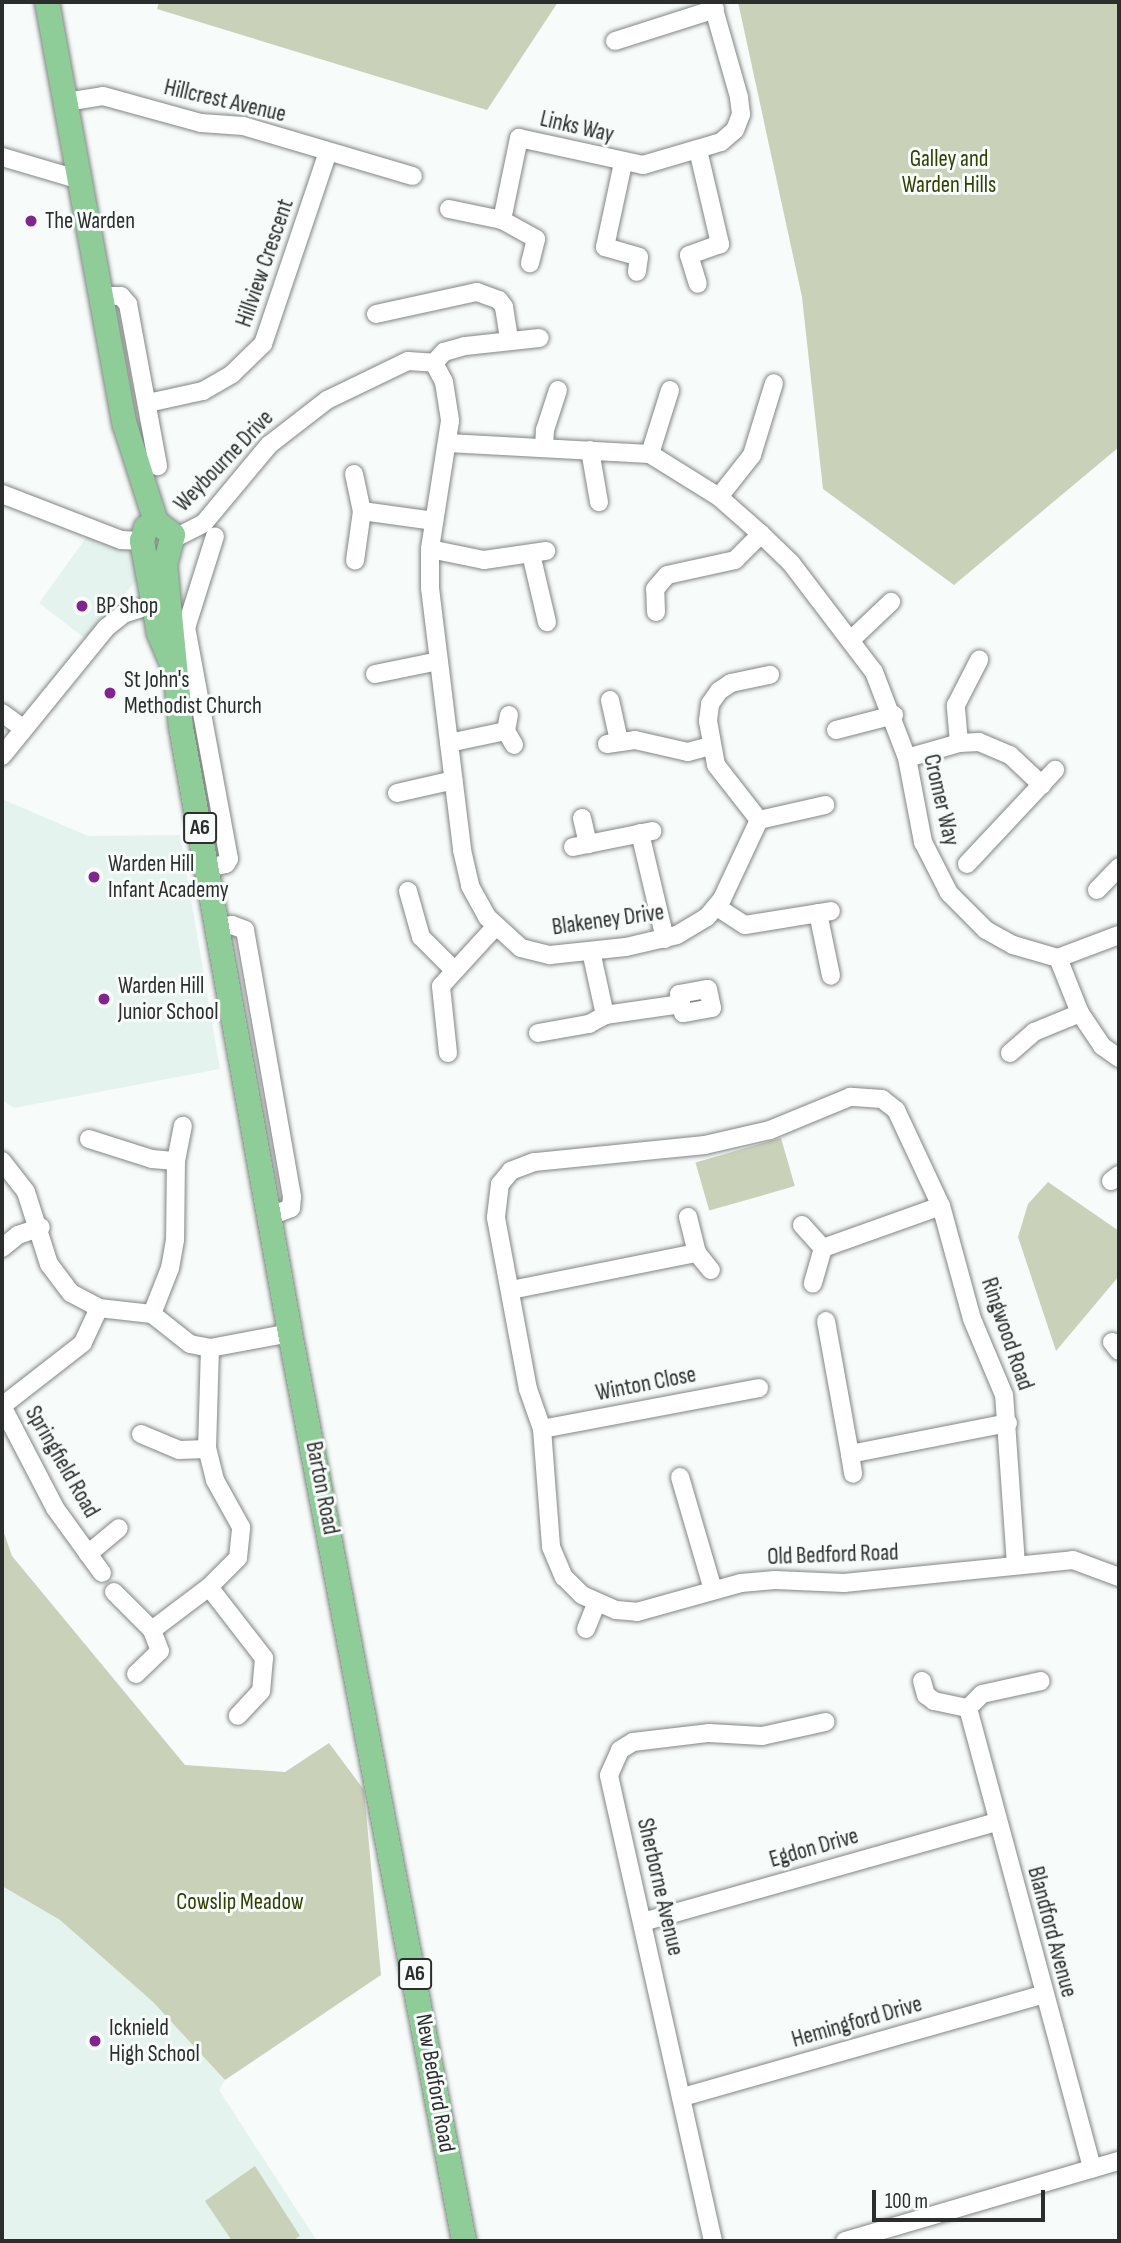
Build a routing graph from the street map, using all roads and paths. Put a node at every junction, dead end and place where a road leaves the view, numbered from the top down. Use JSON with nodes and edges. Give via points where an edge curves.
{"nodes":[{"id":1,"x":47,"y":2,"type":"edge"},
{"id":2,"x":714,"y":6,"type":"edge"},
{"id":3,"x":615,"y":41,"type":"dead end"},
{"id":4,"x":66,"y":102,"type":"junction"},
{"id":5,"x":698,"y":150,"type":"junction"},
{"id":6,"x":328,"y":152,"type":"junction"},
{"id":7,"x":2,"y":158,"type":"edge"},
{"id":8,"x":623,"y":163,"type":"junction"},
{"id":9,"x":413,"y":176,"type":"dead end"},
{"id":10,"x":80,"y":180,"type":"junction"},
{"id":11,"x":449,"y":209,"type":"dead end"},
{"id":12,"x":502,"y":220,"type":"junction"},
{"id":13,"x":530,"y":263,"type":"dead end"},
{"id":14,"x":637,"y":272,"type":"dead end"},
{"id":15,"x":698,"y":284,"type":"dead end"},
{"id":16,"x":102,"y":296,"type":"junction"},
{"id":17,"x":376,"y":314,"type":"dead end"},
{"id":18,"x":540,"y":338,"type":"dead end"},
{"id":19,"x":509,"y":340,"type":"junction"},
{"id":20,"x":434,"y":363,"type":"junction"},
{"id":21,"x":774,"y":383,"type":"dead end"},
{"id":22,"x":558,"y":390,"type":"dead end"},
{"id":23,"x":664,"y":398,"type":"dead end"},
{"id":24,"x":148,"y":403,"type":"junction"},
{"id":25,"x":448,"y":443,"type":"junction"},
{"id":26,"x":544,"y":448,"type":"junction"},
{"id":27,"x":590,"y":450,"type":"junction"},
{"id":28,"x":650,"y":454,"type":"junction"},
{"id":29,"x":158,"y":466,"type":"dead end"},
{"id":30,"x":354,"y":474,"type":"dead end"},
{"id":31,"x":2,"y":494,"type":"edge"},
{"id":32,"x":719,"y":497,"type":"junction"},
{"id":33,"x":599,"y":502,"type":"dead end"},
{"id":34,"x":362,"y":511,"type":"junction"},
{"id":35,"x":434,"y":521,"type":"junction"},
{"id":36,"x":761,"y":534,"type":"junction"},
{"id":37,"x":215,"y":536,"type":"dead end"},
{"id":38,"x":157,"y":540,"type":"junction"},
{"id":39,"x":430,"y":549,"type":"junction"},
{"id":40,"x":355,"y":561,"type":"dead end"},
{"id":41,"x":153,"y":604,"type":"junction"},
{"id":42,"x":878,"y":607,"type":"dead end"},
{"id":43,"x":656,"y":612,"type":"dead end"},
{"id":44,"x":547,"y":622,"type":"dead end"},
{"id":45,"x":852,"y":639,"type":"junction"},
{"id":46,"x":979,"y":660,"type":"dead end"},
{"id":47,"x":439,"y":662,"type":"junction"},
{"id":48,"x":172,"y":664,"type":"junction"},
{"id":49,"x":375,"y":674,"type":"dead end"},
{"id":50,"x":770,"y":675,"type":"dead end"},
{"id":51,"x":610,"y":700,"type":"dead end"},
{"id":52,"x":2,"y":713,"type":"edge"},
{"id":53,"x":894,"y":715,"type":"junction"},
{"id":54,"x":859,"y":724,"type":"junction"},
{"id":55,"x":23,"y":728,"type":"junction"},
{"id":56,"x":510,"y":730,"type":"dead end"},
{"id":57,"x":836,"y":730,"type":"dead end"},
{"id":58,"x":864,"y":742,"type":"dead end"},
{"id":59,"x":449,"y":743,"type":"junction"},
{"id":60,"x":959,"y":743,"type":"junction"},
{"id":61,"x":710,"y":746,"type":"junction"},
{"id":62,"x":2,"y":757,"type":"edge"},
{"id":63,"x":907,"y":758,"type":"junction"},
{"id":64,"x":1055,"y":770,"type":"dead end"},
{"id":65,"x":454,"y":780,"type":"junction"},
{"id":66,"x":1042,"y":785,"type":"junction"},
{"id":67,"x":397,"y":793,"type":"dead end"},
{"id":68,"x":815,"y":812,"type":"dead end"},
{"id":69,"x":582,"y":818,"type":"dead end"},
{"id":70,"x":759,"y":820,"type":"junction"},
{"id":71,"x":967,"y":864,"type":"dead end"},
{"id":72,"x":1119,"y":867,"type":"edge"},
{"id":73,"x":208,"y":868,"type":"junction"},
{"id":74,"x":1097,"y":890,"type":"dead end"},
{"id":75,"x":408,"y":891,"type":"dead end"},
{"id":76,"x":716,"y":907,"type":"junction"},
{"id":77,"x":495,"y":928,"type":"junction"},
{"id":78,"x":1119,"y":935,"type":"edge"},
{"id":79,"x":665,"y":939,"type":"junction"},
{"id":80,"x":591,"y":951,"type":"junction"},
{"id":81,"x":1058,"y":958,"type":"junction"},
{"id":82,"x":453,"y":969,"type":"junction"},
{"id":83,"x":831,"y":976,"type":"dead end"},
{"id":84,"x":681,"y":1004,"type":"dead end"},
{"id":85,"x":1080,"y":1013,"type":"junction"},
{"id":86,"x":605,"y":1016,"type":"junction"},
{"id":87,"x":538,"y":1033,"type":"dead end"},
{"id":88,"x":448,"y":1053,"type":"dead end"},
{"id":89,"x":1010,"y":1053,"type":"dead end"},
{"id":90,"x":1119,"y":1058,"type":"edge"},
{"id":91,"x":183,"y":1126,"type":"dead end"},
{"id":92,"x":770,"y":1130,"type":"joint"},
{"id":93,"x":89,"y":1139,"type":"dead end"},
{"id":94,"x":2,"y":1161,"type":"edge"},
{"id":95,"x":176,"y":1161,"type":"junction"},
{"id":96,"x":941,"y":1206,"type":"junction"},
{"id":97,"x":688,"y":1217,"type":"dead end"},
{"id":98,"x":802,"y":1225,"type":"dead end"},
{"id":99,"x":41,"y":1227,"type":"junction"},
{"id":100,"x":2,"y":1248,"type":"edge"},
{"id":101,"x":823,"y":1248,"type":"junction"},
{"id":102,"x":697,"y":1254,"type":"junction"},
{"id":103,"x":711,"y":1270,"type":"dead end"},
{"id":104,"x":813,"y":1284,"type":"dead end"},
{"id":105,"x":511,"y":1290,"type":"junction"},
{"id":106,"x":99,"y":1308,"type":"junction"},
{"id":107,"x":152,"y":1314,"type":"junction"},
{"id":108,"x":826,"y":1321,"type":"dead end"},
{"id":109,"x":290,"y":1333,"type":"junction"},
{"id":110,"x":210,"y":1348,"type":"junction"},
{"id":111,"x":760,"y":1388,"type":"dead end"},
{"id":112,"x":1008,"y":1423,"type":"junction"},
{"id":113,"x":542,"y":1429,"type":"junction"},
{"id":114,"x":141,"y":1434,"type":"dead end"},
{"id":115,"x":206,"y":1449,"type":"junction"},
{"id":116,"x":850,"y":1454,"type":"junction"},
{"id":117,"x":853,"y":1475,"type":"dead end"},
{"id":118,"x":680,"y":1477,"type":"dead end"},
{"id":119,"x":119,"y":1528,"type":"dead end"},
{"id":120,"x":88,"y":1554,"type":"junction"},
{"id":121,"x":1016,"y":1565,"type":"junction"},
{"id":122,"x":102,"y":1573,"type":"dead end"},
{"id":123,"x":1118,"y":1578,"type":"edge"},
{"id":124,"x":209,"y":1587,"type":"junction"},
{"id":125,"x":713,"y":1590,"type":"junction"},
{"id":126,"x":114,"y":1592,"type":"dead end"},
{"id":127,"x":596,"y":1604,"type":"junction"},
{"id":128,"x":586,"y":1629,"type":"dead end"},
{"id":129,"x":152,"y":1630,"type":"junction"},
{"id":130,"x":136,"y":1674,"type":"dead end"},
{"id":131,"x":922,"y":1681,"type":"dead end"},
{"id":132,"x":1041,"y":1681,"type":"dead end"},
{"id":133,"x":968,"y":1708,"type":"junction"},
{"id":134,"x":238,"y":1716,"type":"dead end"},
{"id":135,"x":825,"y":1722,"type":"dead end"},
{"id":136,"x":375,"y":1760,"type":"joint"},
{"id":137,"x":997,"y":1822,"type":"junction"},
{"id":138,"x":643,"y":1922,"type":"junction"},
{"id":139,"x":1044,"y":1994,"type":"junction"},
{"id":140,"x":683,"y":2097,"type":"junction"},
{"id":141,"x":1119,"y":2161,"type":"edge"},
{"id":142,"x":1092,"y":2169,"type":"junction"},
{"id":143,"x":464,"y":2241,"type":"edge"},
{"id":144,"x":713,"y":2241,"type":"edge"},
{"id":145,"x":845,"y":2241,"type":"edge"}],
"edges":[{"from":1,"to":4,"type":"highway","number":"A6"},
{"from":2,"to":3,"type":"street","name":"Links Way"},
{"from":2,"to":5,"type":"street","name":"Links Way","via":[[741,114],[734,130],[721,142]]},
{"from":4,"to":6,"type":"street","name":"Hillcrest Avenue","via":[[103,96],[201,123],[243,126]]},
{"from":4,"to":10,"type":"highway","number":"A6"},
{"from":5,"to":8,"type":"street","name":"Links Way","via":[[643,165]]},
{"from":5,"to":15,"type":"street","via":[[720,244],[689,255]]},
{"from":6,"to":9,"type":"street","name":"Hillcrest Avenue"},
{"from":6,"to":24,"type":"street","name":"Hillview Crescent","via":[[263,344],[232,374],[203,391]]},
{"from":7,"to":10,"type":"street"},
{"from":8,"to":12,"type":"street","name":"Links Way","via":[[519,138]]},
{"from":8,"to":14,"type":"street","name":"Links Way","via":[[605,247],[639,257]]},
{"from":10,"to":16,"type":"highway","number":"A6"},
{"from":11,"to":12,"type":"street"},
{"from":12,"to":13,"type":"street","via":[[536,239]]},
{"from":16,"to":24,"type":"street","via":[[121,296],[128,304]]},
{"from":16,"to":38,"type":"highway","number":"A6","via":[[125,425]]},
{"from":17,"to":19,"type":"street","via":[[393,302],[489,295],[504,307]]},
{"from":18,"to":19,"type":"street","name":"Weybourne Drive"},
{"from":19,"to":20,"type":"street","name":"Weybourne Drive","via":[[453,349]]},
{"from":20,"to":25,"type":"street","name":"Blakeney Drive","via":[[449,401]]},
{"from":20,"to":38,"type":"street","name":"Weybourne Drive","via":[[408,361],[327,400],[269,445],[204,523]]},
{"from":21,"to":32,"type":"street","via":[[759,398],[752,455]]},
{"from":22,"to":26,"type":"street"},
{"from":23,"to":28,"type":"street"},
{"from":24,"to":29,"type":"street"},
{"from":25,"to":26,"type":"street","name":"Cromer Way"},
{"from":25,"to":35,"type":"street","name":"Blakeney Drive"},
{"from":26,"to":27,"type":"street","name":"Cromer Way"},
{"from":27,"to":28,"type":"street","name":"Cromer Way"},
{"from":27,"to":33,"type":"street"},
{"from":28,"to":32,"type":"street","name":"Cromer Way"},
{"from":30,"to":34,"type":"street"},
{"from":31,"to":38,"type":"street","via":[[121,540]]},
{"from":32,"to":36,"type":"street","name":"Cromer Way"},
{"from":34,"to":35,"type":"street"},
{"from":34,"to":40,"type":"street"},
{"from":35,"to":39,"type":"street","name":"Blakeney Drive"},
{"from":36,"to":43,"type":"street","via":[[735,560],[667,575],[655,589]]},
{"from":36,"to":45,"type":"street","name":"Cromer Way","via":[[791,563]]},
{"from":37,"to":73,"type":"street","via":[[198,564],[186,634],[229,859]]},
{"from":38,"to":41,"type":"highway","name":"Barton Road","number":"A6"},
{"from":38,"to":48,"type":"highway","name":"Barton Road","number":"A6","via":[[165,564],[174,632]]},
{"from":39,"to":44,"type":"street","via":[[484,560],[539,553]]},
{"from":39,"to":47,"type":"street","name":"Blakeney Drive"},
{"from":41,"to":48,"type":"highway","name":"Barton Road","number":"A6"},
{"from":41,"to":55,"type":"street","via":[[123,614],[106,628]]},
{"from":42,"to":45,"type":"street"},
{"from":45,"to":53,"type":"street","name":"Cromer Way"},
{"from":46,"to":60,"type":"street","via":[[956,705]]},
{"from":47,"to":49,"type":"street"},
{"from":47,"to":59,"type":"street","name":"Blakeney Drive"},
{"from":48,"to":73,"type":"highway","name":"Barton Road","number":"A6"},
{"from":50,"to":61,"type":"street","via":[[751,685],[731,682],[710,704]]},
{"from":51,"to":61,"type":"street","via":[[613,742],[688,752]]},
{"from":52,"to":55,"type":"street"},
{"from":53,"to":54,"type":"street"},
{"from":53,"to":63,"type":"street","name":"Cromer Way"},
{"from":54,"to":57,"type":"street"},
{"from":54,"to":58,"type":"street"},
{"from":55,"to":62,"type":"street"},
{"from":56,"to":59,"type":"street"},
{"from":59,"to":65,"type":"street","name":"Blakeney Drive"},
{"from":60,"to":63,"type":"street"},
{"from":60,"to":66,"type":"street","via":[[995,746]]},
{"from":61,"to":70,"type":"street","via":[[725,780]]},
{"from":63,"to":81,"type":"street","name":"Cromer Way","via":[[923,842],[949,893],[986,930],[1013,945]]},
{"from":64,"to":66,"type":"street"},
{"from":65,"to":67,"type":"street"},
{"from":65,"to":77,"type":"street","name":"Blakeney Drive","via":[[465,869],[477,901]]},
{"from":66,"to":71,"type":"street"},
{"from":68,"to":70,"type":"street"},
{"from":69,"to":79,"type":"street","via":[[580,846],[646,832]]},
{"from":70,"to":76,"type":"street","name":"Blakeney Drive","via":[[759,828]]},
{"from":72,"to":74,"type":"street"},
{"from":73,"to":109,"type":"highway","name":"Barton Road","number":"A6","via":[[219,928],[247,1013],[270,1216]]},
{"from":75,"to":82,"type":"street","via":[[421,937]]},
{"from":76,"to":79,"type":"street","name":"Blakeney Drive","via":[[687,931]]},
{"from":76,"to":83,"type":"street","via":[[745,925],[825,912]]},
{"from":77,"to":80,"type":"street","name":"Blakeney Drive","via":[[509,941],[536,953]]},
{"from":77,"to":82,"type":"street"},
{"from":78,"to":81,"type":"street"},
{"from":79,"to":80,"type":"street","name":"Blakeney Drive"},
{"from":80,"to":86,"type":"street"},
{"from":81,"to":85,"type":"street"},
{"from":82,"to":88,"type":"street","via":[[441,986],[439,999]]},
{"from":84,"to":86,"type":"street"},
{"from":85,"to":89,"type":"street","via":[[1034,1032]]},
{"from":85,"to":90,"type":"street","via":[[1102,1046]]},
{"from":86,"to":87,"type":"street","via":[[589,1024]]},
{"from":91,"to":95,"type":"street"},
{"from":92,"to":96,"type":"street","name":"Ringwood Road","via":[[850,1097],[882,1099],[896,1110]]},
{"from":92,"to":105,"type":"street","name":"Old Bedford Road","via":[[705,1145],[534,1162],[511,1171],[500,1184],[495,1201]]},
{"from":93,"to":95,"type":"street"},
{"from":94,"to":99,"type":"street","via":[[26,1192]]},
{"from":95,"to":107,"type":"street","via":[[175,1240],[170,1268]]},
{"from":96,"to":101,"type":"street"},
{"from":96,"to":112,"type":"street","name":"Ringwood Road","via":[[972,1319],[1004,1395]]},
{"from":97,"to":102,"type":"street"},
{"from":98,"to":101,"type":"street"},
{"from":99,"to":100,"type":"street","via":[[18,1235]]},
{"from":99,"to":106,"type":"street","via":[[49,1264],[59,1280],[71,1293]]},
{"from":101,"to":104,"type":"street"},
{"from":102,"to":103,"type":"street"},
{"from":102,"to":105,"type":"street"},
{"from":105,"to":113,"type":"street","name":"Old Bedford Road","via":[[528,1389]]},
{"from":106,"to":107,"type":"street"},
{"from":106,"to":120,"type":"street","name":"Springfield Road","via":[[83,1343],[2,1406],[55,1508]]},
{"from":107,"to":110,"type":"street","via":[[190,1344]]},
{"from":108,"to":116,"type":"street"},
{"from":109,"to":110,"type":"street"},
{"from":109,"to":136,"type":"highway","name":"Barton Road","number":"A6"},
{"from":110,"to":115,"type":"street"},
{"from":111,"to":113,"type":"street","name":"Winton Close"},
{"from":112,"to":116,"type":"street"},
{"from":112,"to":121,"type":"street","name":"Ringwood Road","via":[[1007,1478]]},
{"from":113,"to":127,"type":"street","name":"Old Bedford Road","via":[[551,1548],[564,1577]]},
{"from":114,"to":115,"type":"street","via":[[179,1450]]},
{"from":115,"to":124,"type":"street","via":[[215,1480],[241,1527],[238,1558]]},
{"from":116,"to":117,"type":"street"},
{"from":118,"to":125,"type":"street"},
{"from":119,"to":120,"type":"street","name":"Springfield Road"},
{"from":120,"to":122,"type":"street","name":"Springfield Road"},
{"from":121,"to":123,"type":"street","name":"Old Bedford Road","via":[[1073,1560]]},
{"from":121,"to":125,"type":"street","name":"Old Bedford Road","via":[[844,1583],[775,1580]]},
{"from":124,"to":129,"type":"street"},
{"from":124,"to":134,"type":"street","via":[[264,1658],[261,1691]]},
{"from":125,"to":127,"type":"street","name":"Old Bedford Road","via":[[637,1612]]},
{"from":126,"to":129,"type":"street"},
{"from":127,"to":128,"type":"street"},
{"from":129,"to":130,"type":"street","via":[[160,1651]]},
{"from":131,"to":133,"type":"street","via":[[934,1702]]},
{"from":132,"to":133,"type":"street","via":[[982,1694]]},
{"from":133,"to":137,"type":"street","name":"Blandford Avenue"},
{"from":135,"to":138,"type":"street","name":"Sherborne Avenue","via":[[762,1736],[709,1733],[634,1742],[620,1750],[609,1775]]},
{"from":136,"to":143,"type":"highway","name":"New Bedford Road","number":"A6"},
{"from":137,"to":138,"type":"street","name":"Egdon Drive"},
{"from":137,"to":139,"type":"street","name":"Blandford Avenue"},
{"from":138,"to":140,"type":"street","name":"Sherborne Avenue"},
{"from":139,"to":140,"type":"street","name":"Hemingford Drive"},
{"from":139,"to":142,"type":"street","name":"Blandford Avenue"},
{"from":140,"to":144,"type":"street","name":"Sherborne Avenue"},
{"from":141,"to":142,"type":"street"},
{"from":142,"to":145,"type":"street"}]}
